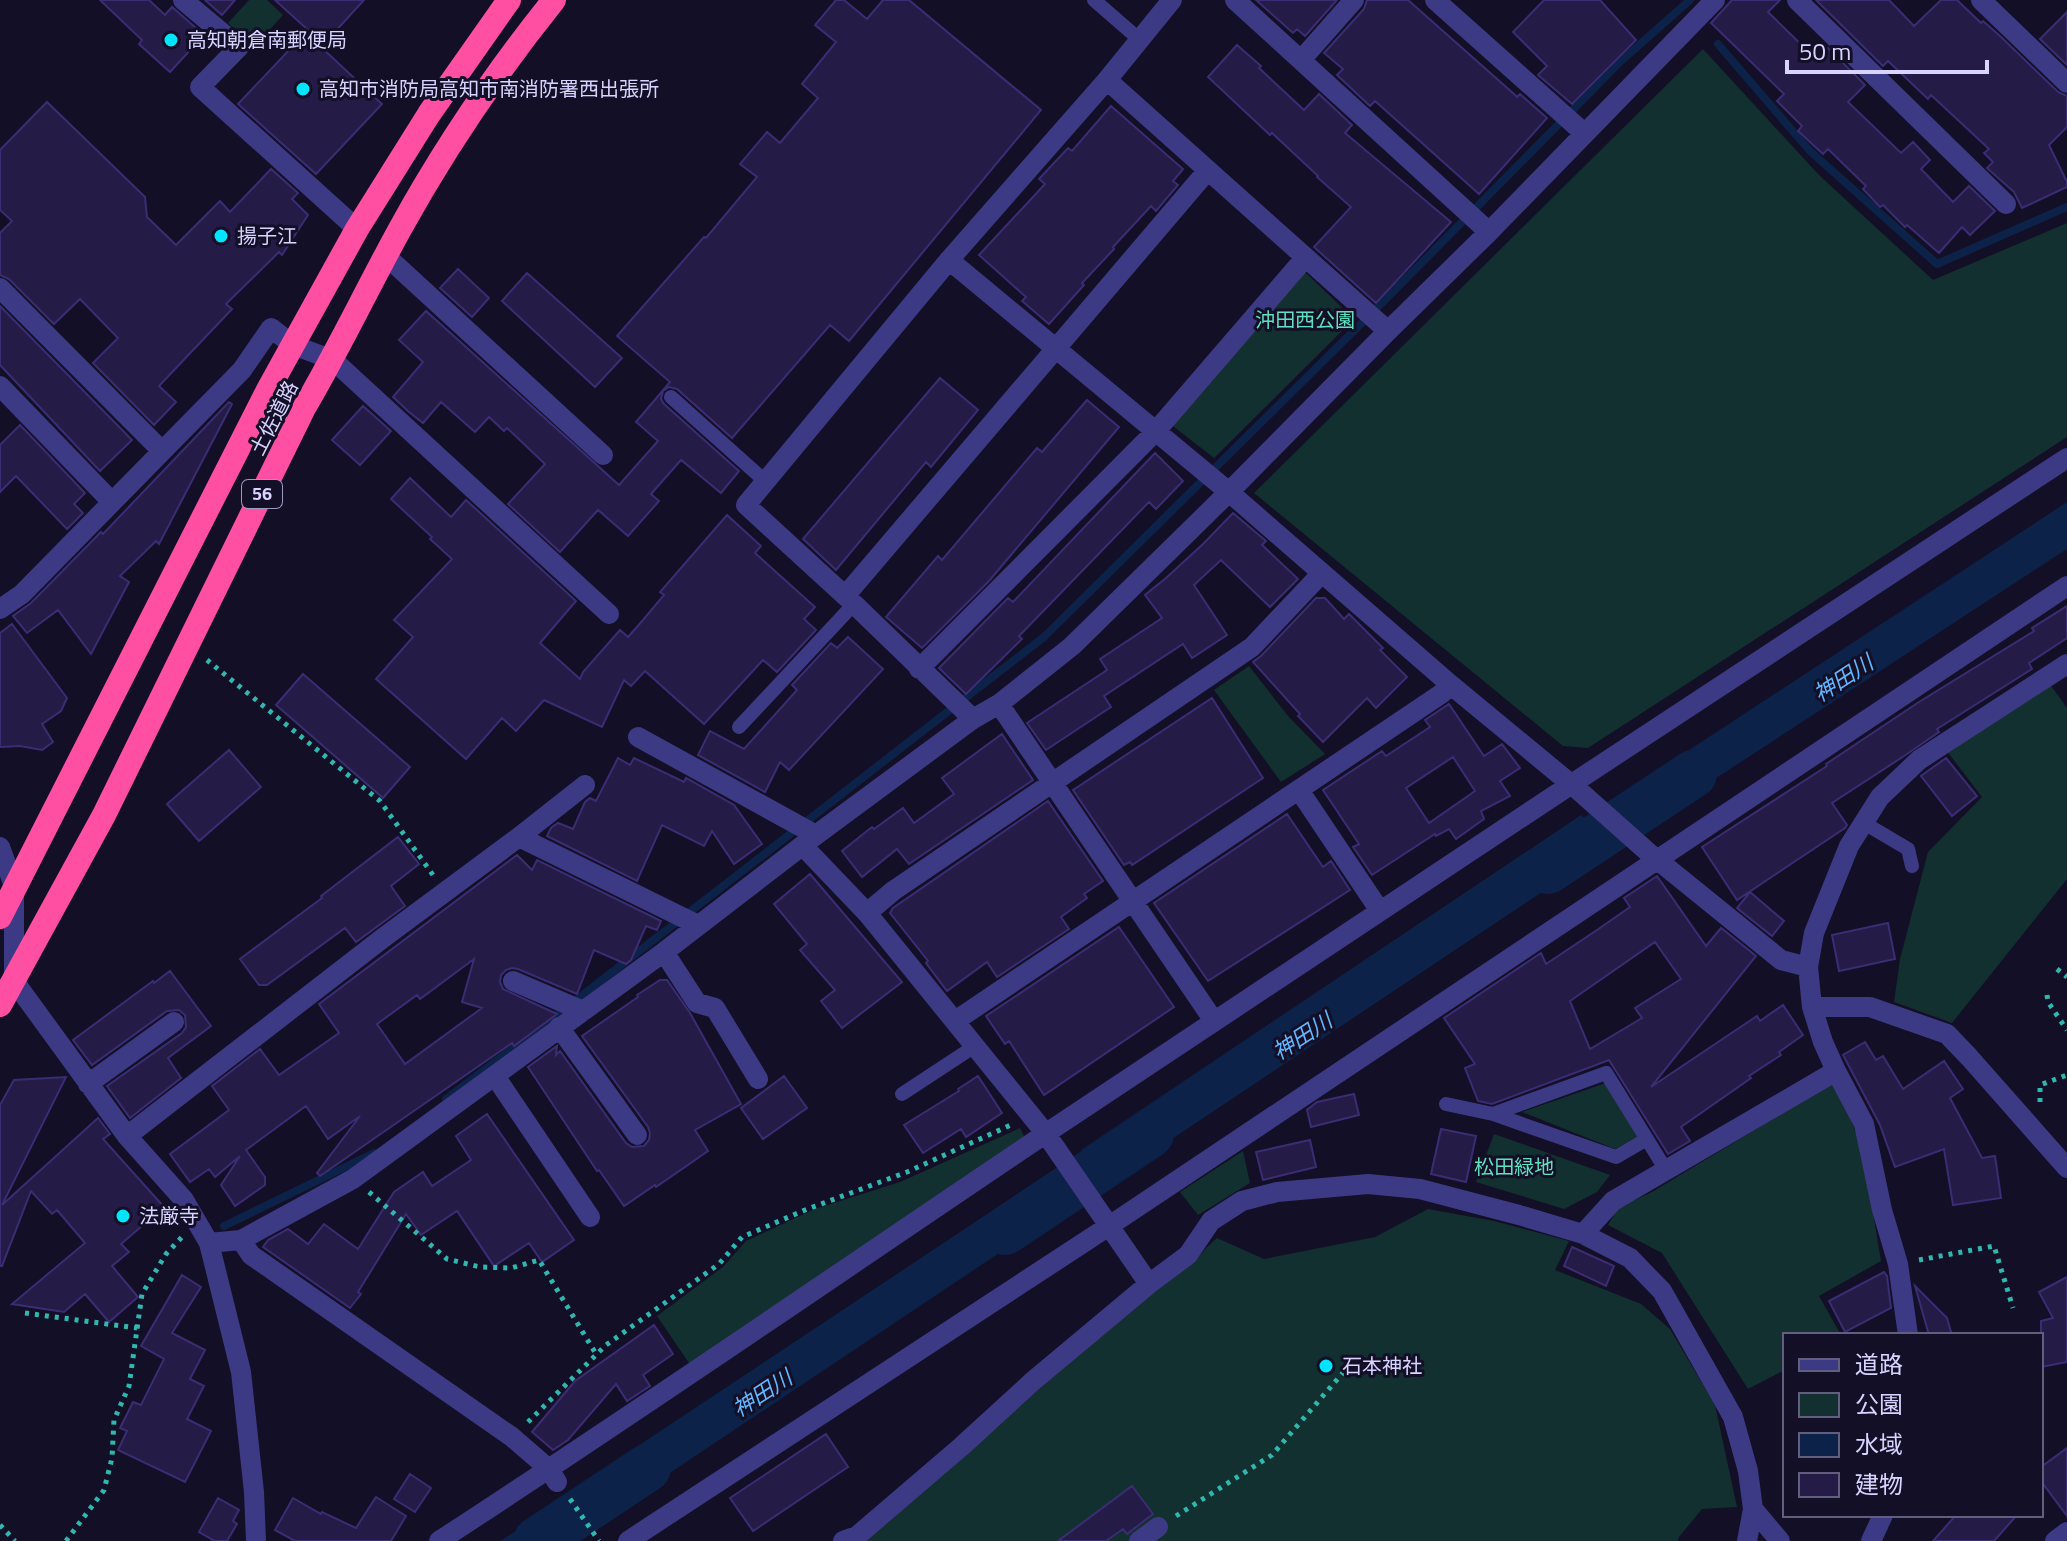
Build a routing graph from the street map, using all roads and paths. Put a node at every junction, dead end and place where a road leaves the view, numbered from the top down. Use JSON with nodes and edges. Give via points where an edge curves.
{"nodes":[{"id":1,"x":183,"y":0,"type":"edge"},
{"id":2,"x":509,"y":0,"type":"edge"},
{"id":3,"x":554,"y":0,"type":"edge"},
{"id":4,"x":1094,"y":0,"type":"edge"},
{"id":5,"x":1172,"y":0,"type":"edge"},
{"id":6,"x":1235,"y":0,"type":"edge"},
{"id":7,"x":1354,"y":0,"type":"edge"},
{"id":8,"x":1435,"y":0,"type":"edge"},
{"id":9,"x":1715,"y":0,"type":"edge"},
{"id":10,"x":1797,"y":0,"type":"edge"},
{"id":11,"x":1981,"y":0,"type":"edge"},
{"id":12,"x":1140,"y":40,"type":"junction"},
{"id":13,"x":1301,"y":60,"type":"junction"},
{"id":14,"x":1107,"y":80,"type":"junction"},
{"id":15,"x":2067,"y":83,"type":"edge"},
{"id":16,"x":1571,"y":122,"type":"junction"},
{"id":17,"x":1208,"y":170,"type":"junction"},
{"id":18,"x":2006,"y":204,"type":"dead end"},
{"id":19,"x":1476,"y":220,"type":"junction"},
{"id":20,"x":357,"y":229,"type":"junction"},
{"id":21,"x":386,"y":256,"type":"junction"},
{"id":22,"x":1305,"y":258,"type":"junction"},
{"id":23,"x":949,"y":260,"type":"junction"},
{"id":24,"x":0,"y":288,"type":"edge"},
{"id":25,"x":1376,"y":321,"type":"junction"},
{"id":26,"x":293,"y":345,"type":"junction"},
{"id":27,"x":1056,"y":348,"type":"junction"},
{"id":28,"x":333,"y":360,"type":"junction"},
{"id":29,"x":0,"y":386,"type":"edge"},
{"id":30,"x":671,"y":397,"type":"dead end"},
{"id":31,"x":1156,"y":431,"type":"junction"},
{"id":32,"x":162,"y":451,"type":"junction"},
{"id":33,"x":603,"y":455,"type":"dead end"},
{"id":34,"x":2067,"y":458,"type":"edge"},
{"id":35,"x":765,"y":481,"type":"junction"},
{"id":36,"x":1216,"y":481,"type":"junction"},
{"id":37,"x":112,"y":502,"type":"junction"},
{"id":38,"x":1322,"y":573,"type":"junction"},
{"id":39,"x":2067,"y":586,"type":"edge"},
{"id":40,"x":850,"y":600,"type":"junction"},
{"id":41,"x":0,"y":609,"type":"edge"},
{"id":42,"x":609,"y":614,"type":"dead end"},
{"id":43,"x":203,"y":658,"type":"dead end"},
{"id":44,"x":2067,"y":664,"type":"edge"},
{"id":45,"x":919,"y":669,"type":"junction"},
{"id":46,"x":1451,"y":685,"type":"junction"},
{"id":47,"x":999,"y":704,"type":"junction"},
{"id":48,"x":969,"y":716,"type":"junction"},
{"id":49,"x":739,"y":727,"type":"dead end"},
{"id":50,"x":638,"y":737,"type":"dead end"},
{"id":51,"x":1052,"y":783,"type":"junction"},
{"id":52,"x":585,"y":785,"type":"dead end"},
{"id":53,"x":1573,"y":787,"type":"junction"},
{"id":54,"x":1299,"y":790,"type":"junction"},
{"id":55,"x":1864,"y":823,"type":"junction"},
{"id":56,"x":805,"y":833,"type":"junction"},
{"id":57,"x":519,"y":837,"type":"junction"},
{"id":58,"x":0,"y":847,"type":"edge"},
{"id":59,"x":1653,"y":856,"type":"junction"},
{"id":60,"x":1912,"y":866,"type":"dead end"},
{"id":61,"x":14,"y":886,"type":"junction"},
{"id":62,"x":446,"y":892,"type":"junction"},
{"id":63,"x":1133,"y":901,"type":"junction"},
{"id":64,"x":1380,"y":911,"type":"junction"},
{"id":65,"x":867,"y":913,"type":"junction"},
{"id":66,"x":0,"y":917,"type":"edge"},
{"id":67,"x":688,"y":920,"type":"junction"},
{"id":68,"x":664,"y":952,"type":"junction"},
{"id":69,"x":1808,"y":967,"type":"junction"},
{"id":70,"x":2057,"y":969,"type":"dead end"},
{"id":71,"x":2067,"y":977,"type":"edge"},
{"id":72,"x":14,"y":981,"type":"junction"},
{"id":73,"x":513,"y":981,"type":"dead end"},
{"id":74,"x":2047,"y":995,"type":"dead end"},
{"id":75,"x":0,"y":1005,"type":"edge"},
{"id":76,"x":1812,"y":1007,"type":"junction"},
{"id":77,"x":575,"y":1008,"type":"junction"},
{"id":78,"x":955,"y":1021,"type":"junction"},
{"id":79,"x":1214,"y":1021,"type":"junction"},
{"id":80,"x":174,"y":1022,"type":"dead end"},
{"id":81,"x":559,"y":1027,"type":"junction"},
{"id":82,"x":2067,"y":1030,"type":"edge"},
{"id":83,"x":975,"y":1046,"type":"junction"},
{"id":84,"x":1836,"y":1071,"type":"junction"},
{"id":85,"x":2067,"y":1075,"type":"edge"},
{"id":86,"x":495,"y":1076,"type":"junction"},
{"id":87,"x":758,"y":1079,"type":"dead end"},
{"id":88,"x":88,"y":1084,"type":"junction"},
{"id":89,"x":902,"y":1094,"type":"dead end"},
{"id":90,"x":1446,"y":1104,"type":"dead end"},
{"id":91,"x":1493,"y":1114,"type":"junction"},
{"id":92,"x":1032,"y":1116,"type":"junction"},
{"id":93,"x":637,"y":1135,"type":"dead end"},
{"id":94,"x":127,"y":1136,"type":"junction"},
{"id":95,"x":1647,"y":1139,"type":"junction"},
{"id":96,"x":2041,"y":1139,"type":"junction"},
{"id":97,"x":1051,"y":1141,"type":"junction"},
{"id":98,"x":2067,"y":1168,"type":"edge"},
{"id":99,"x":1666,"y":1170,"type":"junction"},
{"id":100,"x":353,"y":1179,"type":"junction"},
{"id":101,"x":590,"y":1217,"type":"dead end"},
{"id":102,"x":196,"y":1221,"type":"junction"},
{"id":103,"x":1106,"y":1222,"type":"junction"},
{"id":104,"x":1583,"y":1234,"type":"junction"},
{"id":105,"x":241,"y":1240,"type":"junction"},
{"id":106,"x":209,"y":1243,"type":"junction"},
{"id":107,"x":1898,"y":1264,"type":"junction"},
{"id":108,"x":1149,"y":1284,"type":"junction"},
{"id":109,"x":2013,"y":1308,"type":"dead end"},
{"id":110,"x":25,"y":1313,"type":"dead end"},
{"id":111,"x":137,"y":1328,"type":"junction"},
{"id":112,"x":1908,"y":1333,"type":"edge"},
{"id":113,"x":596,"y":1354,"type":"junction"},
{"id":114,"x":1347,"y":1368,"type":"dead end"},
{"id":115,"x":512,"y":1437,"type":"junction"},
{"id":116,"x":553,"y":1476,"type":"junction"},
{"id":117,"x":1753,"y":1509,"type":"junction"},
{"id":118,"x":1882,"y":1517,"type":"edge"},
{"id":119,"x":0,"y":1525,"type":"edge"},
{"id":120,"x":1158,"y":1527,"type":"joint"},
{"id":121,"x":2067,"y":1532,"type":"edge"},
{"id":122,"x":15,"y":1541,"type":"edge"},
{"id":123,"x":66,"y":1541,"type":"edge"},
{"id":124,"x":256,"y":1541,"type":"edge"},
{"id":125,"x":439,"y":1541,"type":"edge"},
{"id":126,"x":599,"y":1541,"type":"edge"},
{"id":127,"x":628,"y":1541,"type":"edge"},
{"id":128,"x":843,"y":1541,"type":"edge"},
{"id":129,"x":1139,"y":1541,"type":"edge"},
{"id":130,"x":1747,"y":1541,"type":"edge"},
{"id":131,"x":1780,"y":1541,"type":"edge"},
{"id":132,"x":1871,"y":1541,"type":"edge"},
{"id":133,"x":2055,"y":1541,"type":"edge"}],
"edges":[{"from":1,"to":20,"type":"street","via":[[239,47],[200,87]]},
{"from":2,"to":20,"type":"highway","name":"土佐道路","number":"56"},
{"from":3,"to":21,"type":"highway","name":"土佐道路","number":"56","via":[[461,129]]},
{"from":4,"to":12,"type":"lane"},
{"from":5,"to":12,"type":"street"},
{"from":6,"to":13,"type":"street"},
{"from":7,"to":13,"type":"street"},
{"from":8,"to":16,"type":"street"},
{"from":9,"to":16,"type":"street"},
{"from":10,"to":18,"type":"street"},
{"from":11,"to":15,"type":"street"},
{"from":12,"to":14,"type":"street"},
{"from":13,"to":19,"type":"street"},
{"from":14,"to":17,"type":"street"},
{"from":14,"to":23,"type":"street"},
{"from":16,"to":19,"type":"street"},
{"from":17,"to":22,"type":"street"},
{"from":17,"to":27,"type":"street"},
{"from":19,"to":25,"type":"street"},
{"from":20,"to":26,"type":"highway","name":"土佐道路","number":"56"},
{"from":21,"to":28,"type":"highway","name":"土佐道路","number":"56"},
{"from":21,"to":33,"type":"street"},
{"from":22,"to":25,"type":"street"},
{"from":22,"to":31,"type":"street"},
{"from":23,"to":27,"type":"street"},
{"from":23,"to":35,"type":"street"},
{"from":24,"to":32,"type":"street"},
{"from":25,"to":36,"type":"street"},
{"from":26,"to":28,"type":"street"},
{"from":26,"to":32,"type":"street","via":[[271,328],[242,370]]},
{"from":26,"to":61,"type":"highway","name":"土佐道路","number":"56"},
{"from":27,"to":31,"type":"street"},
{"from":27,"to":40,"type":"street"},
{"from":28,"to":42,"type":"street"},
{"from":28,"to":72,"type":"highway","name":"土佐道路","number":"56","via":[[304,408],[104,815]]},
{"from":29,"to":37,"type":"street"},
{"from":30,"to":35,"type":"lane"},
{"from":31,"to":36,"type":"street"},
{"from":31,"to":45,"type":"street"},
{"from":32,"to":37,"type":"street"},
{"from":34,"to":53,"type":"street"},
{"from":35,"to":40,"type":"street","via":[[746,505]]},
{"from":36,"to":38,"type":"street"},
{"from":36,"to":47,"type":"street","via":[[1072,646]]},
{"from":37,"to":41,"type":"street","via":[[22,594]]},
{"from":38,"to":46,"type":"street"},
{"from":38,"to":51,"type":"street","via":[[1252,647]]},
{"from":39,"to":59,"type":"street"},
{"from":40,"to":45,"type":"street"},
{"from":40,"to":49,"type":"lane"},
{"from":43,"to":62,"type":"path","via":[[380,801]]},
{"from":44,"to":55,"type":"street","via":[[1919,760],[1880,797]]},
{"from":45,"to":48,"type":"street"},
{"from":46,"to":53,"type":"street"},
{"from":46,"to":54,"type":"street"},
{"from":47,"to":48,"type":"street"},
{"from":47,"to":51,"type":"street"},
{"from":48,"to":56,"type":"street"},
{"from":50,"to":56,"type":"street"},
{"from":51,"to":63,"type":"street"},
{"from":51,"to":65,"type":"street"},
{"from":52,"to":57,"type":"street"},
{"from":53,"to":59,"type":"street"},
{"from":53,"to":64,"type":"street"},
{"from":54,"to":63,"type":"street"},
{"from":54,"to":64,"type":"street"},
{"from":55,"to":60,"type":"lane","via":[[1908,849]]},
{"from":55,"to":69,"type":"street","via":[[1849,846],[1814,933]]},
{"from":56,"to":65,"type":"street"},
{"from":56,"to":67,"type":"street"},
{"from":57,"to":62,"type":"street"},
{"from":57,"to":67,"type":"street"},
{"from":58,"to":61,"type":"street"},
{"from":59,"to":69,"type":"street","via":[[1781,960]]},
{"from":59,"to":103,"type":"street"},
{"from":61,"to":66,"type":"highway","name":"土佐道路","number":"56"},
{"from":61,"to":72,"type":"street"},
{"from":62,"to":94,"type":"street"},
{"from":63,"to":78,"type":"street"},
{"from":63,"to":79,"type":"street"},
{"from":64,"to":79,"type":"street"},
{"from":65,"to":78,"type":"street"},
{"from":67,"to":68,"type":"street"},
{"from":68,"to":77,"type":"street"},
{"from":68,"to":87,"type":"street","via":[[697,1003],[715,1008]]},
{"from":69,"to":76,"type":"street"},
{"from":70,"to":71,"type":"path"},
{"from":72,"to":75,"type":"highway","name":"土佐道路","number":"56"},
{"from":72,"to":88,"type":"street"},
{"from":73,"to":77,"type":"street"},
{"from":74,"to":82,"type":"path"},
{"from":76,"to":84,"type":"street"},
{"from":76,"to":96,"type":"street","via":[[1870,1007],[1947,1034]]},
{"from":77,"to":81,"type":"street"},
{"from":78,"to":83,"type":"street"},
{"from":79,"to":97,"type":"street"},
{"from":80,"to":88,"type":"street"},
{"from":81,"to":86,"type":"street"},
{"from":81,"to":93,"type":"street"},
{"from":83,"to":89,"type":"lane"},
{"from":83,"to":92,"type":"street"},
{"from":84,"to":99,"type":"street"},
{"from":84,"to":107,"type":"street","via":[[1864,1124]]},
{"from":85,"to":96,"type":"path","via":[[2040,1085]]},
{"from":86,"to":100,"type":"street"},
{"from":86,"to":101,"type":"street"},
{"from":88,"to":94,"type":"street"},
{"from":90,"to":91,"type":"lane"},
{"from":91,"to":95,"type":"lane","via":[[1616,1157]]},
{"from":91,"to":95,"type":"lane","via":[[1606,1073]]},
{"from":92,"to":97,"type":"street"},
{"from":92,"to":113,"type":"path","via":[[742,1237],[719,1264]]},
{"from":94,"to":102,"type":"street"},
{"from":95,"to":99,"type":"lane"},
{"from":96,"to":98,"type":"street"},
{"from":97,"to":103,"type":"street"},
{"from":97,"to":116,"type":"street"},
{"from":99,"to":104,"type":"street","via":[[1613,1201]]},
{"from":100,"to":105,"type":"street"},
{"from":100,"to":113,"type":"path","via":[[447,1259],[511,1268],[539,1260]]},
{"from":102,"to":106,"type":"street"},
{"from":102,"to":111,"type":"path","via":[[166,1254],[142,1294]]},
{"from":103,"to":108,"type":"street"},
{"from":103,"to":127,"type":"street"},
{"from":104,"to":108,"type":"street","via":[[1420,1189],[1368,1184],[1277,1192],[1242,1201],[1211,1221],[1188,1255]]},
{"from":104,"to":117,"type":"street","via":[[1630,1258],[1662,1291],[1733,1417]]},
{"from":105,"to":106,"type":"street"},
{"from":105,"to":115,"type":"street","via":[[251,1255]]},
{"from":106,"to":124,"type":"street","via":[[241,1372]]},
{"from":107,"to":109,"type":"path","via":[[1994,1246]]},
{"from":107,"to":112,"type":"street"},
{"from":108,"to":128,"type":"street","via":[[857,1536]]},
{"from":110,"to":111,"type":"path"},
{"from":111,"to":123,"type":"path","via":[[129,1386],[114,1420],[104,1490]]},
{"from":113,"to":115,"type":"path"},
{"from":114,"to":120,"type":"path","via":[[1272,1455]]},
{"from":115,"to":116,"type":"street"},
{"from":116,"to":125,"type":"street"},
{"from":116,"to":126,"type":"path"},
{"from":117,"to":130,"type":"street"},
{"from":117,"to":131,"type":"street"},
{"from":118,"to":132,"type":"street"},
{"from":119,"to":122,"type":"path"},
{"from":120,"to":129,"type":"street"},
{"from":121,"to":133,"type":"street"}]}
